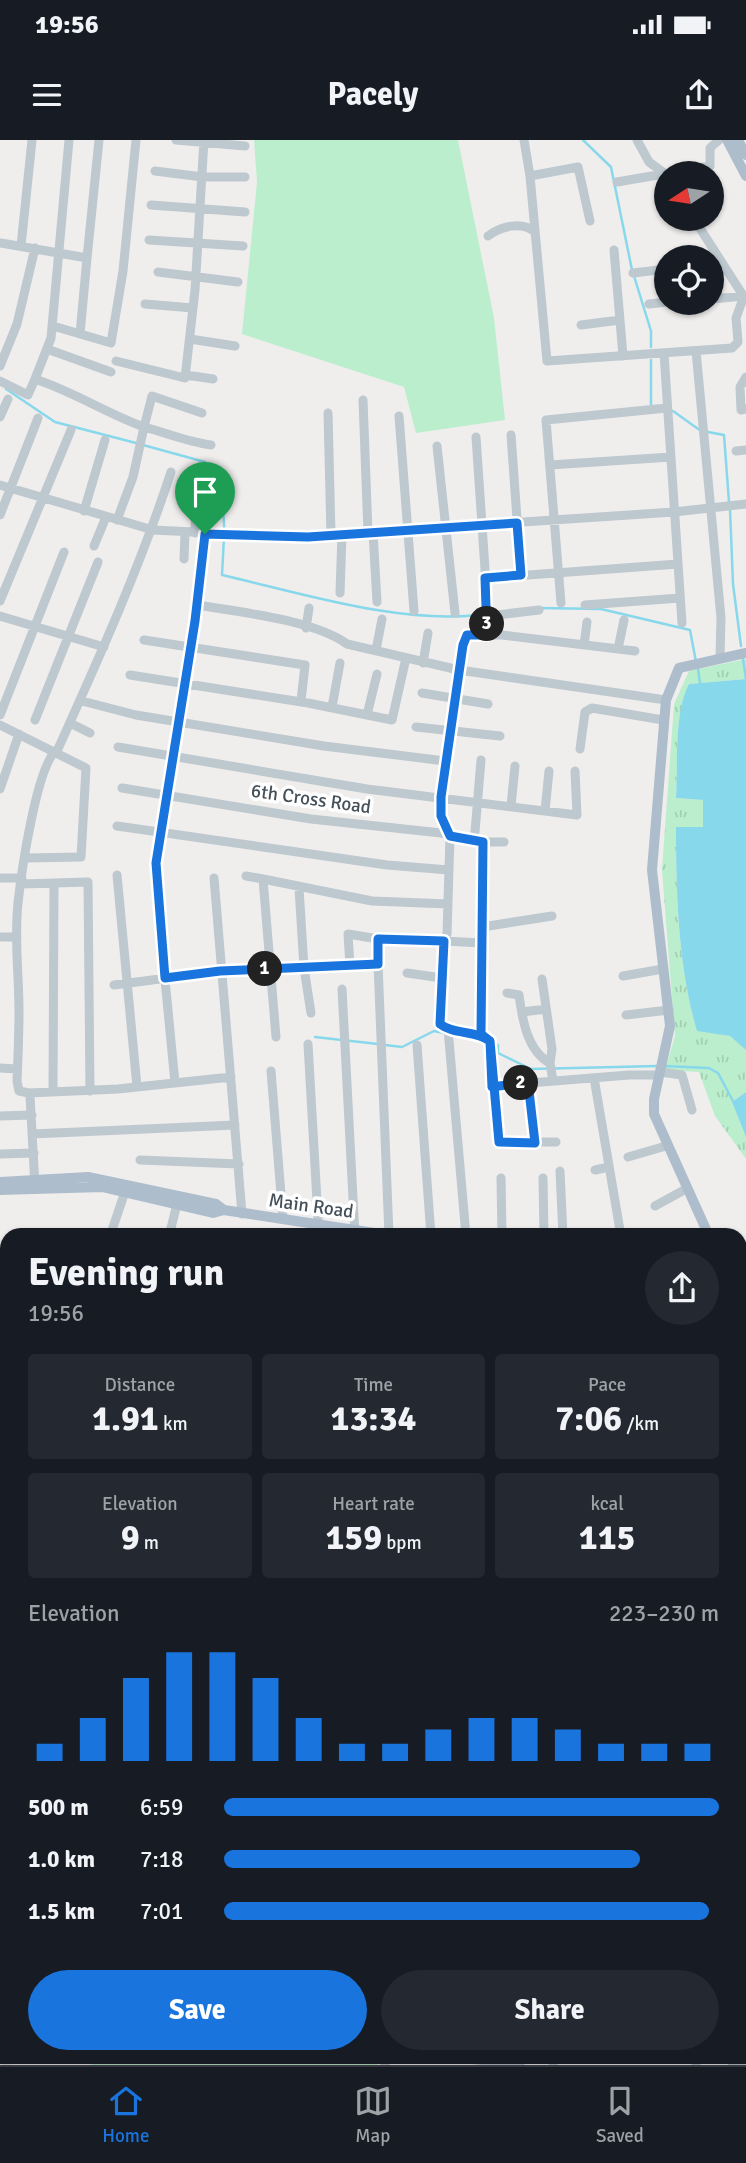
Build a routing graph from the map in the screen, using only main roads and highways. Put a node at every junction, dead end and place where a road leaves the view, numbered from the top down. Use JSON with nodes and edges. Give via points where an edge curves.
{"nodes":[{"id":1,"x":727,"y":140,"type":"edge"},
{"id":2,"x":738,"y":140,"type":"edge"},
{"id":3,"x":746,"y":155,"type":"edge"},
{"id":4,"x":746,"y":176,"type":"edge"},
{"id":5,"x":746,"y":653,"type":"edge"},
{"id":6,"x":0,"y":1182,"type":"edge"},
{"id":7,"x":35,"y":1183,"type":"junction"},
{"id":8,"x":0,"y":1190,"type":"edge"},
{"id":9,"x":312,"y":1228,"type":"edge"},
{"id":10,"x":705,"y":1228,"type":"edge"}],
"edges":[{"from":1,"to":4,"type":"main road"},
{"from":2,"to":3,"type":"main road"},
{"from":5,"to":10,"type":"main road","via":[[686,664],[676,671],[663,720],[652,870],[670,1035],[654,1114]]},
{"from":6,"to":7,"type":"main road"},
{"from":7,"to":8,"type":"main road"},
{"from":7,"to":9,"type":"main road","name":"Main Road","via":[[84,1177]]}]}
